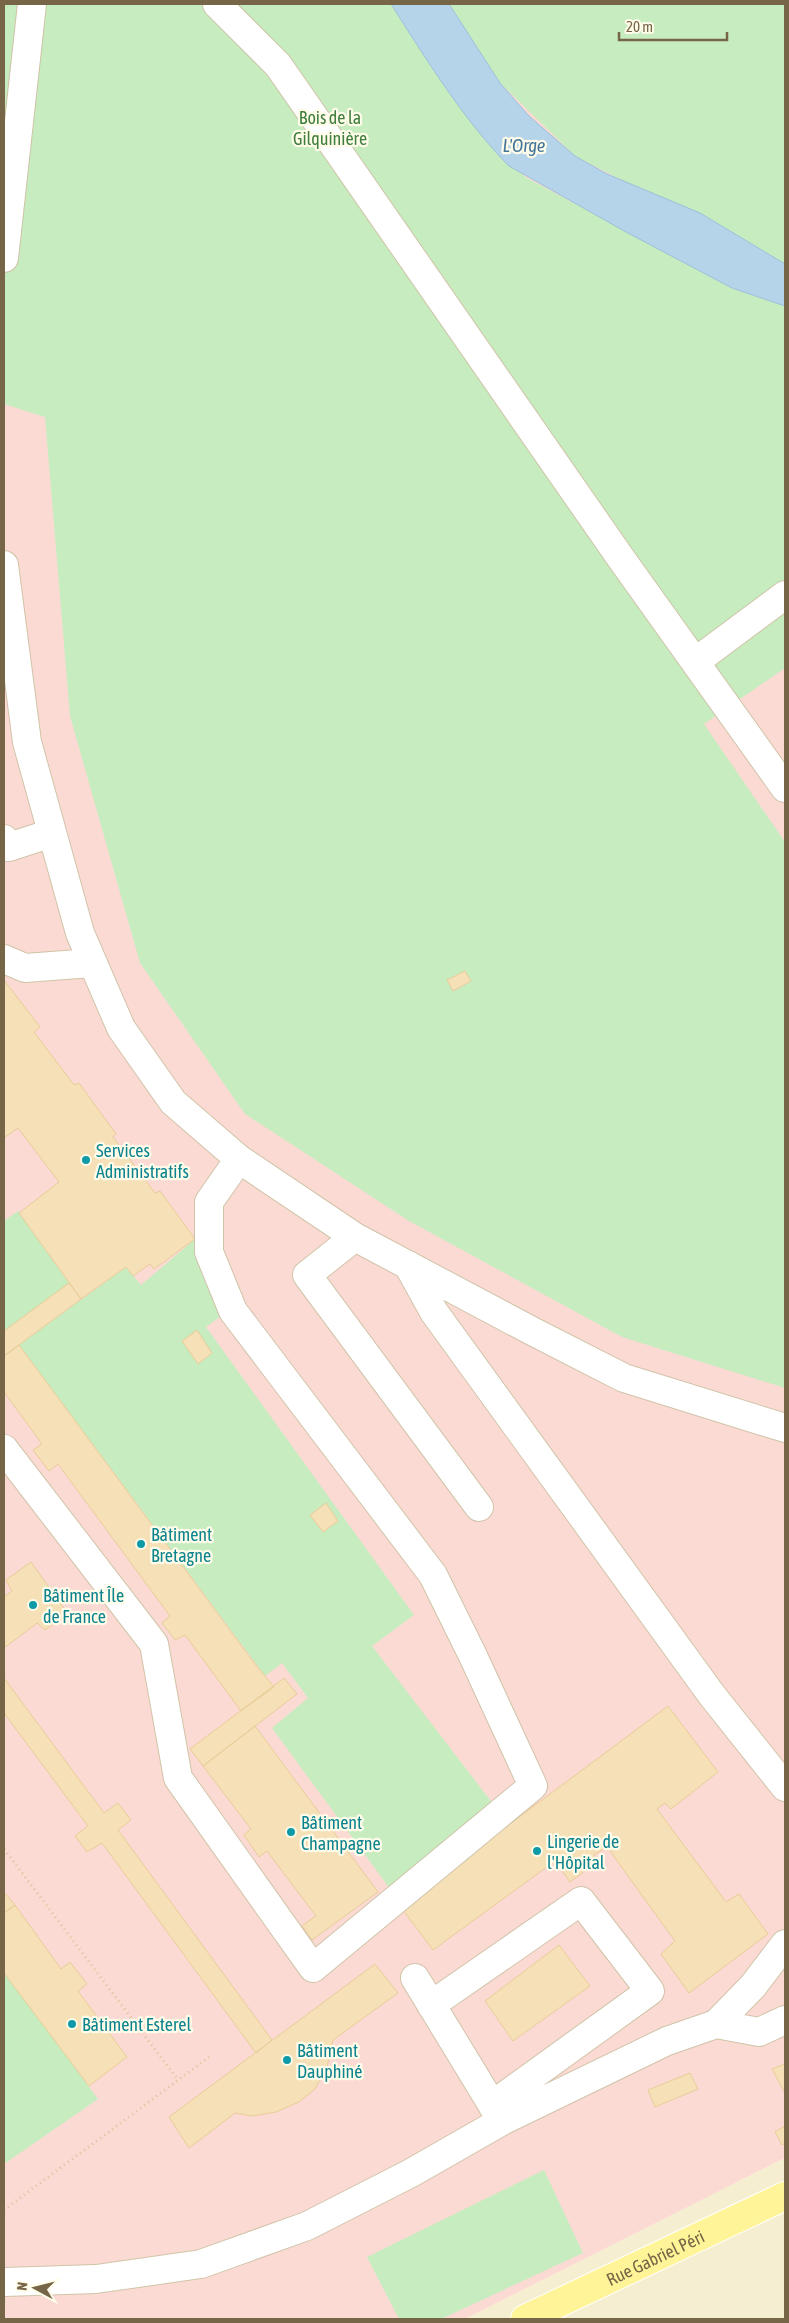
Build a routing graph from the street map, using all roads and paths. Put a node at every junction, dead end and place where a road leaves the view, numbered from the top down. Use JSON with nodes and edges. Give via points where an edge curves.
{"nodes":[{"id":1,"x":32,"y":4,"type":"edge"},
{"id":2,"x":217,"y":4,"type":"edge"},
{"id":3,"x":4,"y":258,"type":"edge"},
{"id":4,"x":4,"y":564,"type":"edge"},
{"id":5,"x":785,"y":596,"type":"edge"},
{"id":6,"x":695,"y":662,"type":"junction"},
{"id":7,"x":785,"y":788,"type":"edge"},
{"id":8,"x":52,"y":834,"type":"junction"},
{"id":9,"x":4,"y":839,"type":"edge"},
{"id":10,"x":4,"y":958,"type":"edge"},
{"id":11,"x":92,"y":963,"type":"junction"},
{"id":12,"x":239,"y":1159,"type":"junction"},
{"id":13,"x":355,"y":1236,"type":"junction"},
{"id":14,"x":408,"y":1265,"type":"junction"},
{"id":15,"x":785,"y":1428,"type":"edge"},
{"id":16,"x":4,"y":1449,"type":"edge"},
{"id":17,"x":479,"y":1507,"type":"dead end"},
{"id":18,"x":785,"y":1788,"type":"edge"},
{"id":19,"x":4,"y":1850,"type":"edge"},
{"id":20,"x":785,"y":1944,"type":"edge"},
{"id":21,"x":416,"y":1978,"type":"dead end"},
{"id":22,"x":432,"y":2005,"type":"junction"},
{"id":23,"x":785,"y":2020,"type":"edge"},
{"id":24,"x":716,"y":2024,"type":"junction"},
{"id":25,"x":209,"y":2057,"type":"dead end"},
{"id":26,"x":178,"y":2080,"type":"junction"},
{"id":27,"x":497,"y":2113,"type":"junction"},
{"id":28,"x":785,"y":2196,"type":"edge"},
{"id":29,"x":4,"y":2210,"type":"edge"},
{"id":30,"x":4,"y":2282,"type":"edge"},
{"id":31,"x":525,"y":2319,"type":"edge"}],
"edges":[{"from":1,"to":3,"type":"lane"},
{"from":2,"to":6,"type":"lane","via":[[278,65]]},
{"from":4,"to":8,"type":"lane","via":[[27,742]]},
{"from":5,"to":6,"type":"lane"},
{"from":6,"to":7,"type":"lane"},
{"from":8,"to":9,"type":"lane","via":[[9,847]]},
{"from":8,"to":11,"type":"lane","via":[[80,933]]},
{"from":10,"to":11,"type":"lane","via":[[25,968]]},
{"from":11,"to":12,"type":"lane","via":[[121,1028],[173,1102]]},
{"from":12,"to":13,"type":"lane"},
{"from":12,"to":16,"type":"lane","via":[[209,1202],[209,1252],[233,1311],[434,1575],[533,1786],[313,1968],[178,1778],[154,1644]]},
{"from":13,"to":14,"type":"lane"},
{"from":13,"to":17,"type":"lane","via":[[307,1275]]},
{"from":14,"to":15,"type":"lane","via":[[624,1378]]},
{"from":14,"to":18,"type":"lane","via":[[434,1312],[711,1694]]},
{"from":19,"to":26,"type":"path"},
{"from":20,"to":24,"type":"lane","via":[[753,1986]]},
{"from":21,"to":22,"type":"lane"},
{"from":22,"to":27,"type":"lane"},
{"from":22,"to":27,"type":"lane","via":[[581,1901],[650,1991]]},
{"from":23,"to":24,"type":"lane","via":[[759,2032]]},
{"from":24,"to":27,"type":"lane","via":[[667,2041]]},
{"from":25,"to":26,"type":"path"},
{"from":26,"to":29,"type":"path"},
{"from":27,"to":30,"type":"lane","via":[[411,2174],[307,2226],[201,2264],[96,2279]]},
{"from":28,"to":31,"type":"main road","name":"Rue Gabriel Péri"}]}
